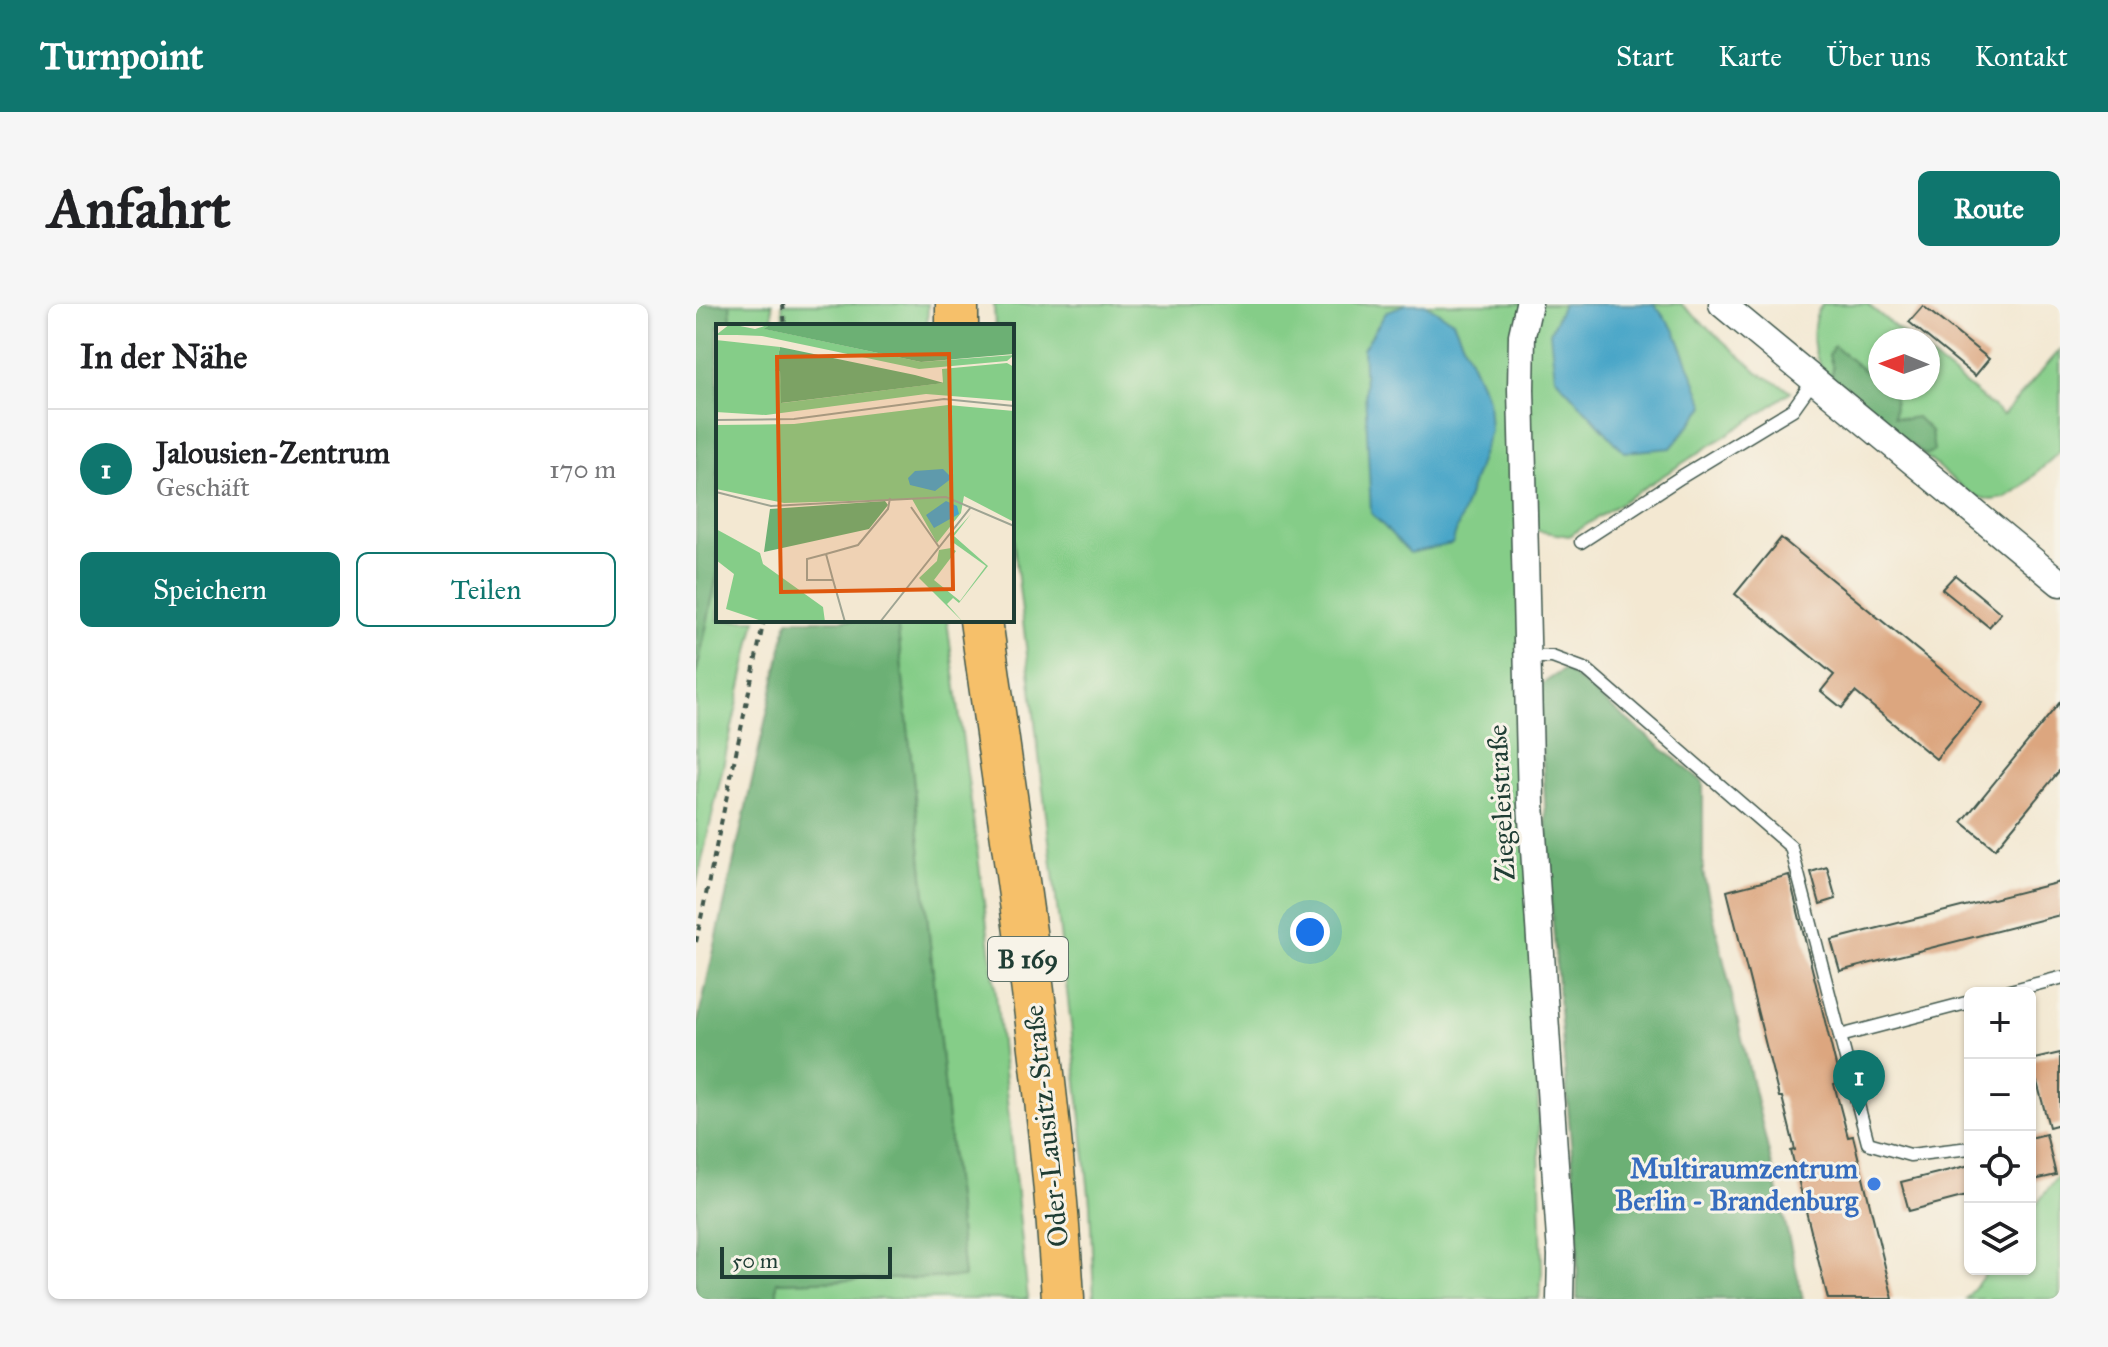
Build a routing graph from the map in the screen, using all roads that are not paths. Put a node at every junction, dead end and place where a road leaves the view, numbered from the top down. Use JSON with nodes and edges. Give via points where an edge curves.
{"nodes":[{"id":1,"x":1529,"y":304,"type":"edge"},
{"id":2,"x":1722,"y":304,"type":"edge"},
{"id":3,"x":1813,"y":381,"type":"junction"},
{"id":4,"x":1581,"y":542,"type":"dead end"},
{"id":5,"x":2060,"y":583,"type":"edge"},
{"id":6,"x":981,"y":622,"type":"edge"},
{"id":7,"x":1527,"y":657,"type":"junction"},
{"id":8,"x":2060,"y":978,"type":"edge"},
{"id":9,"x":2025,"y":987,"type":"edge"},
{"id":10,"x":1964,"y":1004,"type":"edge"},
{"id":11,"x":1840,"y":1036,"type":"junction"},
{"id":12,"x":1964,"y":1149,"type":"edge"},
{"id":13,"x":1063,"y":1299,"type":"edge"},
{"id":14,"x":1560,"y":1299,"type":"edge"}],
"edges":[{"from":1,"to":7,"type":"street","name":"Ziegeleistraße","via":[[1522,335],[1521,389]]},
{"from":2,"to":3,"type":"street"},
{"from":3,"to":4,"type":"lane","via":[[1793,409]]},
{"from":3,"to":5,"type":"street"},
{"from":6,"to":13,"type":"highway","name":"Oder-Lausitz-Straße","number":"B 169","via":[[1034,1007]]},
{"from":7,"to":11,"type":"lane","via":[[1552,657],[1587,670],[1791,847]]},
{"from":7,"to":14,"type":"street","name":"Ziegeleistraße"},
{"from":8,"to":9,"type":"lane"},
{"from":10,"to":11,"type":"lane"},
{"from":11,"to":12,"type":"lane","via":[[1868,1143],[1910,1155]]}]}
